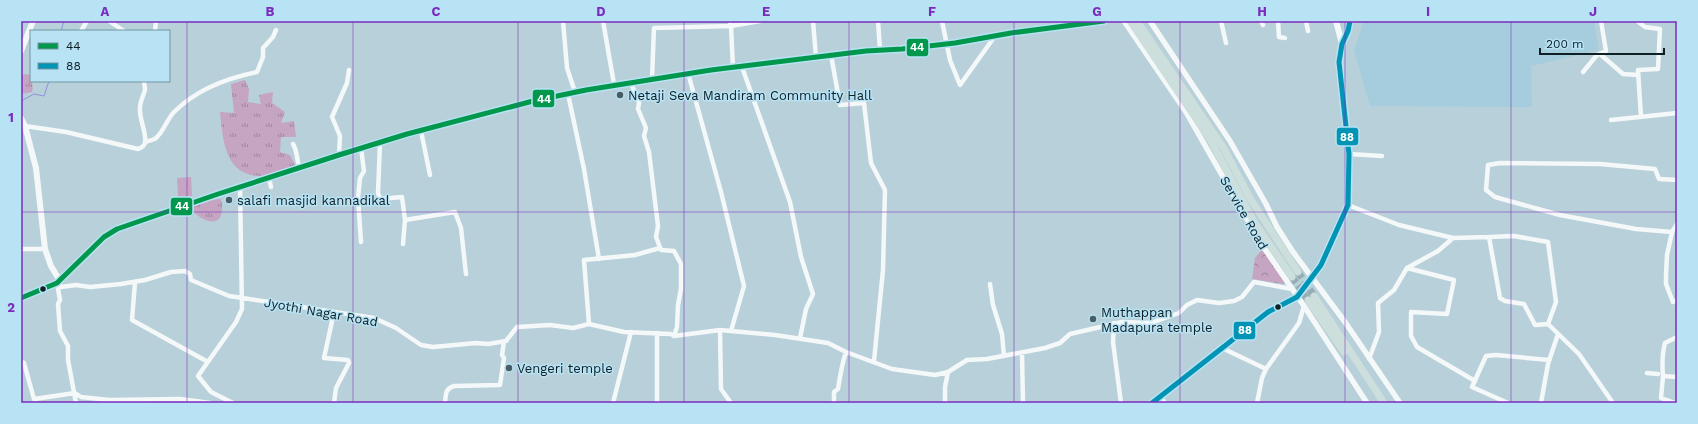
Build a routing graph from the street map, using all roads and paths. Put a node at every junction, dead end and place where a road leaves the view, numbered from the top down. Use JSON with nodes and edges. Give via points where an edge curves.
{"nodes":[{"id":1,"x":33,"y":21,"type":"edge"},
{"id":2,"x":87,"y":21,"type":"edge"},
{"id":3,"x":109,"y":21,"type":"edge"},
{"id":4,"x":563,"y":21,"type":"edge"},
{"id":5,"x":603,"y":21,"type":"edge"},
{"id":6,"x":760,"y":21,"type":"edge"},
{"id":7,"x":813,"y":21,"type":"edge"},
{"id":8,"x":878,"y":21,"type":"edge"},
{"id":9,"x":942,"y":21,"type":"edge"},
{"id":10,"x":1104,"y":21,"type":"edge"},
{"id":11,"x":1130,"y":21,"type":"edge"},
{"id":12,"x":1150,"y":21,"type":"edge"},
{"id":13,"x":1221,"y":21,"type":"edge"},
{"id":14,"x":1278,"y":21,"type":"edge"},
{"id":15,"x":1306,"y":21,"type":"edge"},
{"id":16,"x":1336,"y":21,"type":"edge"},
{"id":17,"x":1350,"y":21,"type":"edge"},
{"id":18,"x":1601,"y":21,"type":"edge"},
{"id":19,"x":1637,"y":21,"type":"edge"},
{"id":20,"x":731,"y":23,"type":"edge"},
{"id":21,"x":32,"y":30,"type":"edge"},
{"id":22,"x":82,"y":30,"type":"edge"},
{"id":23,"x":122,"y":30,"type":"edge"},
{"id":24,"x":276,"y":30,"type":"dead end"},
{"id":25,"x":1308,"y":31,"type":"dead end"},
{"id":26,"x":30,"y":34,"type":"edge"},
{"id":27,"x":995,"y":36,"type":"junction"},
{"id":28,"x":1285,"y":38,"type":"dead end"},
{"id":29,"x":1226,"y":43,"type":"dead end"},
{"id":30,"x":946,"y":44,"type":"junction"},
{"id":31,"x":1342,"y":44,"type":"junction"},
{"id":32,"x":880,"y":50,"type":"junction"},
{"id":33,"x":21,"y":51,"type":"edge"},
{"id":34,"x":1600,"y":54,"type":"junction"},
{"id":35,"x":831,"y":55,"type":"junction"},
{"id":36,"x":816,"y":57,"type":"junction"},
{"id":37,"x":742,"y":67,"type":"junction"},
{"id":38,"x":733,"y":68,"type":"junction"},
{"id":39,"x":349,"y":70,"type":"dead end"},
{"id":40,"x":1583,"y":72,"type":"dead end"},
{"id":41,"x":688,"y":73,"type":"junction"},
{"id":42,"x":1638,"y":75,"type":"junction"},
{"id":43,"x":652,"y":79,"type":"junction"},
{"id":44,"x":144,"y":82,"type":"edge"},
{"id":45,"x":630,"y":82,"type":"junction"},
{"id":46,"x":614,"y":84,"type":"junction"},
{"id":47,"x":575,"y":92,"type":"junction"},
{"id":48,"x":568,"y":94,"type":"junction"},
{"id":49,"x":1677,"y":113,"type":"edge"},
{"id":50,"x":1640,"y":117,"type":"junction"},
{"id":51,"x":21,"y":118,"type":"edge"},
{"id":52,"x":1611,"y":120,"type":"dead end"},
{"id":53,"x":23,"y":129,"type":"edge"},
{"id":54,"x":421,"y":131,"type":"junction"},
{"id":55,"x":145,"y":142,"type":"junction"},
{"id":56,"x":380,"y":142,"type":"junction"},
{"id":57,"x":293,"y":144,"type":"dead end"},
{"id":58,"x":361,"y":148,"type":"junction"},
{"id":59,"x":1349,"y":154,"type":"junction"},
{"id":60,"x":339,"y":155,"type":"junction"},
{"id":61,"x":1382,"y":156,"type":"dead end"},
{"id":62,"x":300,"y":168,"type":"junction"},
{"id":63,"x":430,"y":175,"type":"dead end"},
{"id":64,"x":269,"y":178,"type":"junction"},
{"id":65,"x":1677,"y":180,"type":"edge"},
{"id":66,"x":240,"y":187,"type":"junction"},
{"id":67,"x":271,"y":187,"type":"dead end"},
{"id":68,"x":1348,"y":205,"type":"junction"},
{"id":69,"x":404,"y":220,"type":"junction"},
{"id":70,"x":1677,"y":224,"type":"edge"},
{"id":71,"x":1672,"y":232,"type":"junction"},
{"id":72,"x":1489,"y":237,"type":"junction"},
{"id":73,"x":1453,"y":238,"type":"junction"},
{"id":74,"x":361,"y":242,"type":"dead end"},
{"id":75,"x":403,"y":244,"type":"dead end"},
{"id":76,"x":660,"y":248,"type":"junction"},
{"id":77,"x":45,"y":249,"type":"junction"},
{"id":78,"x":21,"y":250,"type":"edge"},
{"id":79,"x":598,"y":259,"type":"junction"},
{"id":80,"x":1407,"y":268,"type":"junction"},
{"id":81,"x":466,"y":274,"type":"dead end"},
{"id":82,"x":1295,"y":274,"type":"tunnel mouth"},
{"id":83,"x":1312,"y":279,"type":"junction"},
{"id":84,"x":59,"y":282,"type":"junction"},
{"id":85,"x":135,"y":282,"type":"junction"},
{"id":86,"x":990,"y":284,"type":"dead end"},
{"id":87,"x":1292,"y":289,"type":"junction"},
{"id":88,"x":1297,"y":296,"type":"junction"},
{"id":89,"x":242,"y":297,"type":"junction"},
{"id":90,"x":21,"y":298,"type":"edge"},
{"id":91,"x":1677,"y":300,"type":"edge"},
{"id":92,"x":1309,"y":301,"type":"junction"},
{"id":93,"x":334,"y":312,"type":"junction"},
{"id":94,"x":1114,"y":323,"type":"junction"},
{"id":95,"x":590,"y":324,"type":"junction"},
{"id":96,"x":1548,"y":324,"type":"junction"},
{"id":97,"x":720,"y":330,"type":"junction"},
{"id":98,"x":731,"y":331,"type":"junction"},
{"id":99,"x":631,"y":332,"type":"junction"},
{"id":100,"x":657,"y":334,"type":"junction"},
{"id":101,"x":1558,"y":334,"type":"junction"},
{"id":102,"x":674,"y":336,"type":"junction"},
{"id":103,"x":1677,"y":337,"type":"edge"},
{"id":104,"x":800,"y":338,"type":"junction"},
{"id":105,"x":504,"y":341,"type":"junction"},
{"id":106,"x":1222,"y":348,"type":"junction"},
{"id":107,"x":846,"y":352,"type":"junction"},
{"id":108,"x":1022,"y":353,"type":"junction"},
{"id":109,"x":1004,"y":356,"type":"junction"},
{"id":110,"x":1369,"y":359,"type":"junction"},
{"id":111,"x":1549,"y":360,"type":"junction"},
{"id":112,"x":874,"y":361,"type":"junction"},
{"id":113,"x":21,"y":362,"type":"edge"},
{"id":114,"x":208,"y":362,"type":"junction"},
{"id":115,"x":1266,"y":370,"type":"junction"},
{"id":116,"x":948,"y":372,"type":"junction"},
{"id":117,"x":1647,"y":373,"type":"dead end"},
{"id":118,"x":1661,"y":375,"type":"junction"},
{"id":119,"x":1677,"y":377,"type":"edge"},
{"id":120,"x":1475,"y":381,"type":"junction"},
{"id":121,"x":74,"y":393,"type":"junction"},
{"id":122,"x":1160,"y":396,"type":"junction"},
{"id":123,"x":173,"y":401,"type":"edge"},
{"id":124,"x":76,"y":403,"type":"edge"},
{"id":125,"x":210,"y":403,"type":"edge"},
{"id":126,"x":233,"y":403,"type":"edge"},
{"id":127,"x":334,"y":403,"type":"edge"},
{"id":128,"x":446,"y":403,"type":"edge"},
{"id":129,"x":613,"y":403,"type":"edge"},
{"id":130,"x":656,"y":403,"type":"edge"},
{"id":131,"x":731,"y":403,"type":"edge"},
{"id":132,"x":834,"y":403,"type":"edge"},
{"id":133,"x":945,"y":403,"type":"edge"},
{"id":134,"x":1023,"y":403,"type":"edge"},
{"id":135,"x":1121,"y":403,"type":"edge"},
{"id":136,"x":1152,"y":403,"type":"edge"},
{"id":137,"x":1165,"y":403,"type":"edge"},
{"id":138,"x":1257,"y":403,"type":"edge"},
{"id":139,"x":1367,"y":403,"type":"edge"},
{"id":140,"x":1379,"y":403,"type":"edge"},
{"id":141,"x":1384,"y":403,"type":"edge"},
{"id":142,"x":1400,"y":403,"type":"edge"},
{"id":143,"x":1508,"y":403,"type":"edge"},
{"id":144,"x":1541,"y":403,"type":"edge"},
{"id":145,"x":1612,"y":403,"type":"edge"},
{"id":146,"x":1675,"y":403,"type":"edge"}],
"edges":[{"from":1,"to":21,"type":"main road"},
{"from":2,"to":22,"type":"street"},
{"from":3,"to":23,"type":"street"},
{"from":4,"to":47,"type":"street","via":[[567,68]]},
{"from":5,"to":46,"type":"street"},
{"from":6,"to":20,"type":"street"},
{"from":7,"to":36,"type":"street"},
{"from":8,"to":32,"type":"street"},
{"from":9,"to":30,"type":"street"},
{"from":10,"to":27,"type":"main road"},
{"from":11,"to":82,"type":"highway","via":[[1223,147]]},
{"from":11,"to":87,"type":"street","name":"Service Road","via":[[1186,112],[1260,242]]},
{"from":12,"to":83,"type":"street","via":[[1230,142],[1277,227]]},
{"from":13,"to":29,"type":"street"},
{"from":14,"to":28,"type":"street","via":[[1278,37]]},
{"from":15,"to":25,"type":"street"},
{"from":16,"to":31,"type":"main road"},
{"from":17,"to":31,"type":"main road"},
{"from":18,"to":34,"type":"street","via":[[1607,47],[1606,51]]},
{"from":19,"to":42,"type":"street","via":[[1645,27],[1660,29],[1658,69],[1638,70]]},
{"from":20,"to":38,"type":"street"},
{"from":20,"to":43,"type":"street","via":[[654,28]]},
{"from":24,"to":55,"type":"street","via":[[274,37],[263,48],[264,56],[257,72],[204,90],[173,113],[156,138]]},
{"from":26,"to":33,"type":"main road"},
{"from":27,"to":30,"type":"main road"},
{"from":27,"to":30,"type":"street","via":[[960,85]]},
{"from":30,"to":32,"type":"main road"},
{"from":31,"to":59,"type":"main road","via":[[1339,62]]},
{"from":32,"to":35,"type":"main road"},
{"from":34,"to":40,"type":"street"},
{"from":34,"to":42,"type":"street","via":[[1623,74]]},
{"from":35,"to":36,"type":"main road"},
{"from":35,"to":112,"type":"street","via":[[840,105],[864,103],[871,163],[885,190],[883,270]]},
{"from":36,"to":37,"type":"main road"},
{"from":37,"to":38,"type":"main road"},
{"from":37,"to":104,"type":"street","via":[[790,202],[801,257],[813,294],[806,310]]},
{"from":38,"to":41,"type":"main road"},
{"from":39,"to":60,"type":"street","via":[[332,117],[340,136]]},
{"from":41,"to":43,"type":"main road"},
{"from":41,"to":98,"type":"street","via":[[744,286]]},
{"from":42,"to":50,"type":"street"},
{"from":43,"to":45,"type":"main road"},
{"from":44,"to":55,"type":"street","via":[[139,109]]},
{"from":45,"to":46,"type":"main road"},
{"from":45,"to":76,"type":"street","via":[[637,96],[638,109],[646,128],[644,136],[649,152],[658,226],[656,237]]},
{"from":46,"to":47,"type":"main road"},
{"from":47,"to":48,"type":"main road"},
{"from":48,"to":54,"type":"main road"},
{"from":48,"to":79,"type":"street","via":[[584,169]]},
{"from":49,"to":50,"type":"street"},
{"from":50,"to":52,"type":"street"},
{"from":51,"to":53,"type":"main road"},
{"from":53,"to":55,"type":"street","via":[[66,132],[138,149]]},
{"from":53,"to":77,"type":"main road","via":[[36,168]]},
{"from":54,"to":56,"type":"main road"},
{"from":54,"to":63,"type":"street"},
{"from":56,"to":58,"type":"main road"},
{"from":56,"to":69,"type":"street","via":[[378,193],[380,199],[402,197]]},
{"from":57,"to":62,"type":"street"},
{"from":58,"to":60,"type":"main road"},
{"from":58,"to":74,"type":"street","via":[[364,171],[360,178],[358,198]]},
{"from":59,"to":61,"type":"street"},
{"from":59,"to":68,"type":"main road"},
{"from":60,"to":62,"type":"main road"},
{"from":62,"to":64,"type":"main road"},
{"from":64,"to":66,"type":"main road"},
{"from":64,"to":67,"type":"street"},
{"from":65,"to":71,"type":"street","via":[[1659,179],[1654,169],[1600,164],[1488,165],[1486,190],[1495,197],[1560,215],[1636,229]]},
{"from":66,"to":84,"type":"main road","via":[[117,229],[104,237]]},
{"from":66,"to":89,"type":"street"},
{"from":68,"to":73,"type":"street","via":[[1399,226]]},
{"from":68,"to":83,"type":"main road"},
{"from":69,"to":75,"type":"street"},
{"from":69,"to":81,"type":"street","via":[[455,212],[461,228]]},
{"from":70,"to":71,"type":"street"},
{"from":71,"to":91,"type":"street","via":[[1667,255],[1666,284],[1673,302]]},
{"from":72,"to":73,"type":"street"},
{"from":72,"to":96,"type":"street","via":[[1500,298],[1524,304],[1536,326]]},
{"from":72,"to":96,"type":"street","via":[[1514,236],[1548,242],[1556,302]]},
{"from":73,"to":80,"type":"street","via":[[1438,251]]},
{"from":76,"to":79,"type":"street","via":[[635,255]]},
{"from":76,"to":102,"type":"street","via":[[674,251],[681,264],[681,289]]},
{"from":77,"to":78,"type":"street"},
{"from":77,"to":84,"type":"main road"},
{"from":79,"to":95,"type":"street","via":[[584,260]]},
{"from":80,"to":110,"type":"street","via":[[1394,290],[1378,303],[1379,332]]},
{"from":80,"to":120,"type":"street","via":[[1454,280],[1447,314],[1412,312],[1411,336],[1417,347]]},
{"from":83,"to":88,"type":"main road"},
{"from":83,"to":110,"type":"street"},
{"from":84,"to":85,"type":"street","name":"Jyothi Nagar Road","via":[[61,287],[90,287]]},
{"from":84,"to":90,"type":"main road"},
{"from":84,"to":121,"type":"street","via":[[60,331],[68,346]]},
{"from":85,"to":89,"type":"street","name":"Jyothi Nagar Road","via":[[171,272],[185,271],[190,274],[191,280],[229,296]]},
{"from":85,"to":114,"type":"street","via":[[132,320]]},
{"from":86,"to":109,"type":"street","via":[[1002,334]]},
{"from":87,"to":88,"type":"street","name":"Service Road"},
{"from":87,"to":94,"type":"street","via":[[1254,282],[1242,297],[1234,302],[1197,300],[1179,313],[1152,323]]},
{"from":88,"to":92,"type":"street","name":"Service Road"},
{"from":88,"to":106,"type":"main road","via":[[1268,312]]},
{"from":89,"to":93,"type":"street","name":"Jyothi Nagar Road"},
{"from":89,"to":114,"type":"street","via":[[242,309],[236,322]]},
{"from":92,"to":115,"type":"street","via":[[1299,323]]},
{"from":92,"to":139,"type":"street","name":"Service Road"},
{"from":92,"to":140,"type":"highway"},
{"from":92,"to":141,"type":"highway"},
{"from":93,"to":105,"type":"street","name":"Jyothi Nagar Road","via":[[374,318],[396,328],[421,345],[488,344]]},
{"from":93,"to":127,"type":"street","via":[[324,358],[348,360],[349,363],[336,388]]},
{"from":94,"to":108,"type":"street","via":[[1070,334],[1060,343]]},
{"from":94,"to":135,"type":"street","via":[[1113,342]]},
{"from":95,"to":99,"type":"street"},
{"from":95,"to":105,"type":"street","via":[[573,328],[550,325],[517,327]]},
{"from":96,"to":101,"type":"street"},
{"from":97,"to":98,"type":"street"},
{"from":97,"to":102,"type":"street"},
{"from":97,"to":131,"type":"street","via":[[722,389]]},
{"from":98,"to":104,"type":"street"},
{"from":99,"to":100,"type":"street"},
{"from":99,"to":129,"type":"street"},
{"from":100,"to":102,"type":"street"},
{"from":100,"to":130,"type":"street"},
{"from":101,"to":111,"type":"street"},
{"from":101,"to":145,"type":"street","via":[[1579,354]]},
{"from":103,"to":118,"type":"street","via":[[1665,343]]},
{"from":104,"to":107,"type":"street","via":[[828,343]]},
{"from":105,"to":128,"type":"street","via":[[500,385],[454,386],[446,392]]},
{"from":106,"to":115,"type":"street"},
{"from":106,"to":122,"type":"main road"},
{"from":107,"to":112,"type":"street"},
{"from":107,"to":132,"type":"street","via":[[839,374],[838,389],[834,392]]},
{"from":108,"to":109,"type":"street"},
{"from":108,"to":134,"type":"street"},
{"from":109,"to":116,"type":"street","via":[[968,360]]},
{"from":110,"to":142,"type":"street"},
{"from":111,"to":120,"type":"street","via":[[1486,356]]},
{"from":111,"to":144,"type":"street"},
{"from":112,"to":116,"type":"street","via":[[892,369],[935,374]]},
{"from":113,"to":121,"type":"street","via":[[24,363],[34,399]]},
{"from":114,"to":126,"type":"street","via":[[198,376],[211,392]]},
{"from":115,"to":138,"type":"street"},
{"from":116,"to":133,"type":"street"},
{"from":117,"to":118,"type":"street"},
{"from":118,"to":119,"type":"street"},
{"from":118,"to":146,"type":"street","via":[[1661,398]]},
{"from":120,"to":143,"type":"street","via":[[1472,387]]},
{"from":121,"to":123,"type":"street","via":[[81,397],[109,400]]},
{"from":121,"to":124,"type":"street"},
{"from":122,"to":136,"type":"main road"},
{"from":122,"to":137,"type":"street"},
{"from":123,"to":125,"type":"street","via":[[187,399]]}]}
